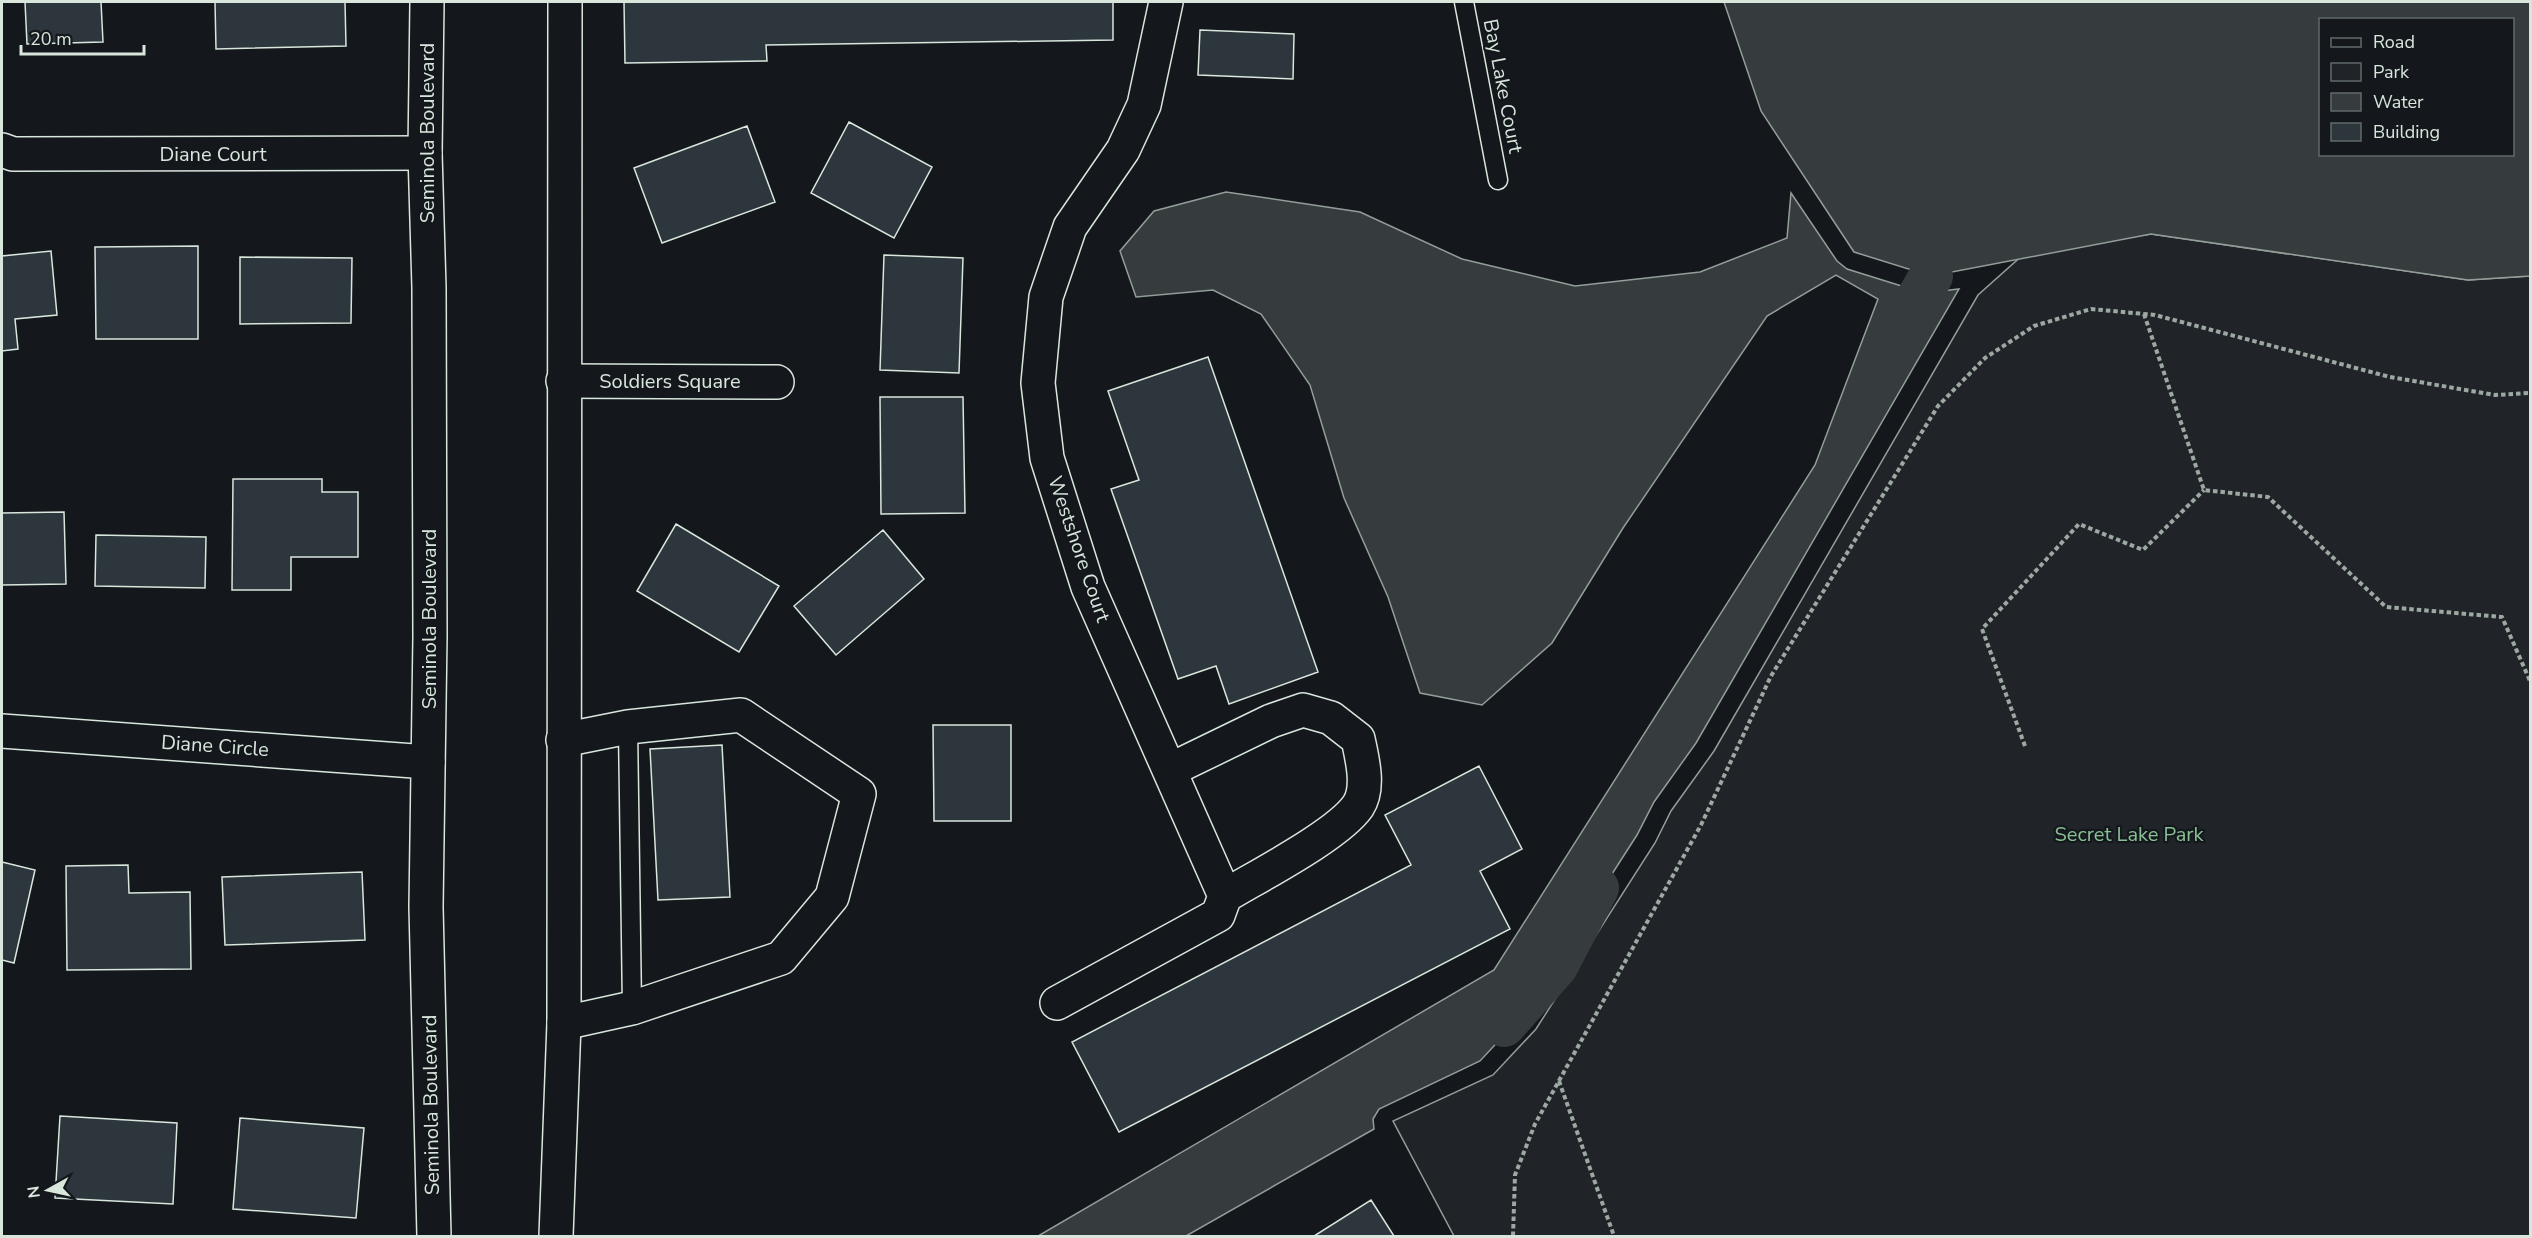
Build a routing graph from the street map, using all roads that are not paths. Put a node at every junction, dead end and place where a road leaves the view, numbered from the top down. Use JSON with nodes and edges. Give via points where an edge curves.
{"nodes":[{"id":1,"x":427,"y":2,"type":"edge"},
{"id":2,"x":565,"y":2,"type":"edge"},
{"id":3,"x":1166,"y":2,"type":"edge"},
{"id":4,"x":1464,"y":2,"type":"edge"},
{"id":5,"x":2,"y":150,"type":"edge"},
{"id":6,"x":425,"y":153,"type":"junction"},
{"id":7,"x":1498,"y":180,"type":"dead end"},
{"id":8,"x":564,"y":381,"type":"junction"},
{"id":9,"x":777,"y":382,"type":"dead end"},
{"id":10,"x":628,"y":727,"type":"junction"},
{"id":11,"x":2,"y":731,"type":"edge"},
{"id":12,"x":563,"y":740,"type":"junction"},
{"id":13,"x":428,"y":762,"type":"junction"},
{"id":14,"x":1170,"y":771,"type":"junction"},
{"id":15,"x":1225,"y":896,"type":"junction"},
{"id":16,"x":1057,"y":1003,"type":"dead end"},
{"id":17,"x":632,"y":1008,"type":"junction"},
{"id":18,"x":564,"y":1023,"type":"junction"},
{"id":19,"x":434,"y":1236,"type":"edge"},
{"id":20,"x":556,"y":1236,"type":"edge"}],
"edges":[{"from":1,"to":6,"type":"street","name":"Seminola Boulevard"},
{"from":2,"to":8,"type":"street"},
{"from":3,"to":14,"type":"street","name":"Westshore Court","via":[[1144,105],[1123,150],[1070,227],[1049,287],[1038,383],[1047,458],[1088,587]]},
{"from":4,"to":7,"type":"lane","name":"Bay Lake Court"},
{"from":5,"to":6,"type":"street","name":"Diane Court","via":[[14,154]]},
{"from":6,"to":13,"type":"street","name":"Seminola Boulevard","via":[[429,288]]},
{"from":8,"to":9,"type":"street","name":"Soldiers Square"},
{"from":8,"to":12,"type":"street"},
{"from":10,"to":12,"type":"street"},
{"from":10,"to":17,"type":"lane"},
{"from":10,"to":17,"type":"street","via":[[741,715],[859,794],[832,897],[781,958]]},
{"from":11,"to":13,"type":"street","name":"Diane Circle"},
{"from":12,"to":18,"type":"street"},
{"from":13,"to":19,"type":"street","name":"Seminola Boulevard","via":[[426,907]]},
{"from":14,"to":15,"type":"street","name":"Westshore Court"},
{"from":14,"to":15,"type":"street","via":[[1271,721],[1303,710],[1331,718],[1358,739],[1365,776],[1359,805],[1332,831]]},
{"from":15,"to":16,"type":"street","via":[[1218,915]]},
{"from":17,"to":18,"type":"street"},
{"from":18,"to":20,"type":"street"}]}
